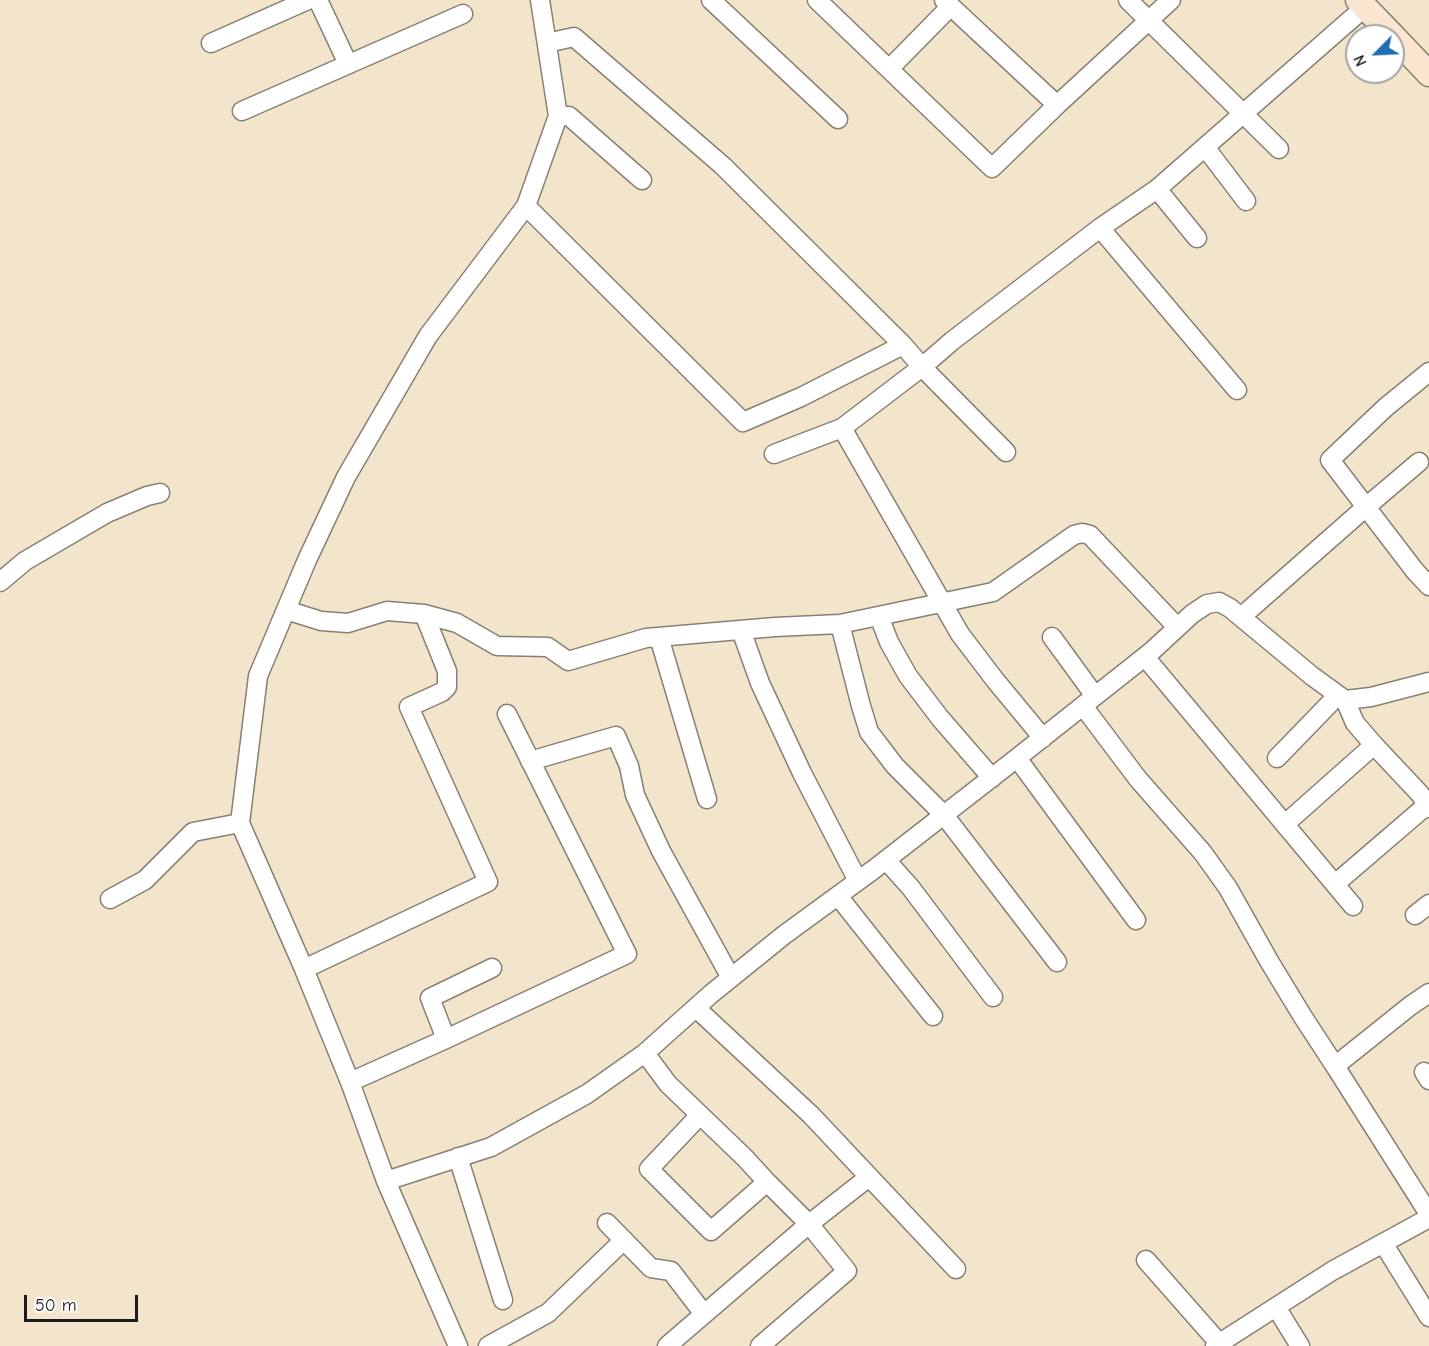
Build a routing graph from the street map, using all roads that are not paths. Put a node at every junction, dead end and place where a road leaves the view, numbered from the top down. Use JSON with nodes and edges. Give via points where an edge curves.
{"nodes":[{"id":1,"x":308,"y":0,"type":"edge"},
{"id":2,"x":318,"y":0,"type":"edge"},
{"id":3,"x":540,"y":0,"type":"edge"},
{"id":4,"x":711,"y":0,"type":"edge"},
{"id":5,"x":817,"y":0,"type":"edge"},
{"id":6,"x":1128,"y":0,"type":"edge"},
{"id":7,"x":1171,"y":0,"type":"edge"},
{"id":8,"x":948,"y":3,"type":"edge"},
{"id":9,"x":1362,"y":3,"type":"edge"},
{"id":10,"x":463,"y":14,"type":"dead end"},
{"id":11,"x":1149,"y":21,"type":"junction"},
{"id":12,"x":1382,"y":24,"type":"edge"},
{"id":13,"x":210,"y":43,"type":"dead end"},
{"id":14,"x":546,"y":43,"type":"junction"},
{"id":15,"x":1405,"y":49,"type":"edge"},
{"id":16,"x":348,"y":64,"type":"junction"},
{"id":17,"x":889,"y":69,"type":"junction"},
{"id":18,"x":1429,"y":74,"type":"edge"},
{"id":19,"x":1058,"y":105,"type":"junction"},
{"id":20,"x":242,"y":111,"type":"dead end"},
{"id":21,"x":1243,"y":114,"type":"junction"},
{"id":22,"x":558,"y":116,"type":"junction"},
{"id":23,"x":838,"y":119,"type":"dead end"},
{"id":24,"x":1205,"y":147,"type":"junction"},
{"id":25,"x":1279,"y":149,"type":"dead end"},
{"id":26,"x":642,"y":180,"type":"dead end"},
{"id":27,"x":1157,"y":189,"type":"junction"},
{"id":28,"x":1246,"y":201,"type":"dead end"},
{"id":29,"x":526,"y":206,"type":"junction"},
{"id":30,"x":1100,"y":228,"type":"junction"},
{"id":31,"x":1197,"y":238,"type":"dead end"},
{"id":32,"x":903,"y":345,"type":"junction"},
{"id":33,"x":922,"y":367,"type":"junction"},
{"id":34,"x":1429,"y":372,"type":"edge"},
{"id":35,"x":1238,"y":390,"type":"dead end"},
{"id":36,"x":842,"y":428,"type":"junction"},
{"id":37,"x":1006,"y":452,"type":"dead end"},
{"id":38,"x":774,"y":454,"type":"dead end"},
{"id":39,"x":1419,"y":462,"type":"dead end"},
{"id":40,"x":160,"y":493,"type":"dead end"},
{"id":41,"x":1366,"y":507,"type":"junction"},
{"id":42,"x":0,"y":582,"type":"edge"},
{"id":43,"x":1429,"y":586,"type":"edge"},
{"id":44,"x":942,"y":602,"type":"junction"},
{"id":45,"x":286,"y":610,"type":"junction"},
{"id":46,"x":424,"y":614,"type":"junction"},
{"id":47,"x":879,"y":616,"type":"junction"},
{"id":48,"x":1241,"y":617,"type":"junction"},
{"id":49,"x":840,"y":624,"type":"junction"},
{"id":50,"x":1177,"y":627,"type":"junction"},
{"id":51,"x":741,"y":630,"type":"junction"},
{"id":52,"x":659,"y":637,"type":"junction"},
{"id":53,"x":1052,"y":637,"type":"dead end"},
{"id":54,"x":1144,"y":657,"type":"junction"},
{"id":55,"x":1429,"y":682,"type":"edge"},
{"id":56,"x":1342,"y":698,"type":"junction"},
{"id":57,"x":1089,"y":701,"type":"junction"},
{"id":58,"x":507,"y":714,"type":"dead end"},
{"id":59,"x":1043,"y":738,"type":"junction"},
{"id":60,"x":1374,"y":745,"type":"junction"},
{"id":61,"x":1017,"y":758,"type":"junction"},
{"id":62,"x":1277,"y":758,"type":"dead end"},
{"id":63,"x":530,"y":761,"type":"junction"},
{"id":64,"x":992,"y":778,"type":"junction"},
{"id":65,"x":707,"y":799,"type":"dead end"},
{"id":66,"x":1428,"y":806,"type":"edge"},
{"id":67,"x":944,"y":816,"type":"junction"},
{"id":68,"x":240,"y":823,"type":"junction"},
{"id":69,"x":1285,"y":824,"type":"junction"},
{"id":70,"x":886,"y":860,"type":"junction"},
{"id":71,"x":858,"y":881,"type":"junction"},
{"id":72,"x":1335,"y":884,"type":"junction"},
{"id":73,"x":838,"y":896,"type":"junction"},
{"id":74,"x":110,"y":899,"type":"dead end"},
{"id":75,"x":1353,"y":906,"type":"dead end"},
{"id":76,"x":1137,"y":920,"type":"dead end"},
{"id":77,"x":1057,"y":962,"type":"dead end"},
{"id":78,"x":492,"y":968,"type":"dead end"},
{"id":79,"x":304,"y":969,"type":"junction"},
{"id":80,"x":731,"y":978,"type":"junction"},
{"id":81,"x":1429,"y":993,"type":"edge"},
{"id":82,"x":993,"y":997,"type":"dead end"},
{"id":83,"x":696,"y":1008,"type":"junction"},
{"id":84,"x":933,"y":1016,"type":"dead end"},
{"id":85,"x":446,"y":1039,"type":"junction"},
{"id":86,"x":645,"y":1053,"type":"junction"},
{"id":87,"x":1335,"y":1065,"type":"junction"},
{"id":88,"x":350,"y":1082,"type":"junction"},
{"id":89,"x":700,"y":1115,"type":"junction"},
{"id":90,"x":458,"y":1157,"type":"junction"},
{"id":91,"x":868,"y":1177,"type":"junction"},
{"id":92,"x":386,"y":1181,"type":"junction"},
{"id":93,"x":767,"y":1182,"type":"junction"},
{"id":94,"x":1429,"y":1216,"type":"edge"},
{"id":95,"x":607,"y":1223,"type":"dead end"},
{"id":96,"x":809,"y":1224,"type":"junction"},
{"id":97,"x":624,"y":1240,"type":"junction"},
{"id":98,"x":1383,"y":1243,"type":"junction"},
{"id":99,"x":1146,"y":1260,"type":"dead end"},
{"id":100,"x":956,"y":1269,"type":"dead end"},
{"id":101,"x":503,"y":1300,"type":"dead end"},
{"id":102,"x":1276,"y":1307,"type":"junction"},
{"id":103,"x":704,"y":1314,"type":"junction"},
{"id":104,"x":1429,"y":1317,"type":"edge"},
{"id":105,"x":1217,"y":1345,"type":"edge"},
{"id":106,"x":458,"y":1346,"type":"edge"},
{"id":107,"x":488,"y":1346,"type":"edge"},
{"id":108,"x":667,"y":1346,"type":"edge"},
{"id":109,"x":760,"y":1346,"type":"edge"},
{"id":110,"x":1300,"y":1346,"type":"edge"}],
"edges":[{"from":1,"to":13,"type":"street"},
{"from":2,"to":16,"type":"street"},
{"from":3,"to":14,"type":"street"},
{"from":4,"to":23,"type":"street"},
{"from":5,"to":17,"type":"street"},
{"from":6,"to":11,"type":"street"},
{"from":7,"to":11,"type":"street"},
{"from":8,"to":17,"type":"street"},
{"from":8,"to":19,"type":"street"},
{"from":9,"to":12,"type":"main road"},
{"from":9,"to":21,"type":"street"},
{"from":10,"to":16,"type":"street"},
{"from":11,"to":19,"type":"street"},
{"from":11,"to":21,"type":"street"},
{"from":14,"to":22,"type":"street"},
{"from":14,"to":32,"type":"street","via":[[574,37],[723,166]]},
{"from":15,"to":18,"type":"main road"},
{"from":16,"to":20,"type":"street"},
{"from":17,"to":19,"type":"street","via":[[992,168]]},
{"from":21,"to":24,"type":"street"},
{"from":21,"to":25,"type":"street"},
{"from":22,"to":26,"type":"street","via":[[569,116]]},
{"from":22,"to":29,"type":"street"},
{"from":24,"to":27,"type":"street"},
{"from":24,"to":28,"type":"street"},
{"from":27,"to":30,"type":"street"},
{"from":27,"to":31,"type":"street"},
{"from":29,"to":32,"type":"street","via":[[743,422]]},
{"from":29,"to":45,"type":"street","via":[[428,336],[346,477]]},
{"from":30,"to":33,"type":"street"},
{"from":30,"to":35,"type":"street"},
{"from":32,"to":33,"type":"street"},
{"from":33,"to":36,"type":"street"},
{"from":33,"to":37,"type":"street"},
{"from":34,"to":41,"type":"street","via":[[1330,460]]},
{"from":36,"to":38,"type":"street"},
{"from":36,"to":44,"type":"street"},
{"from":39,"to":41,"type":"street"},
{"from":40,"to":42,"type":"street","via":[[107,513],[25,561]]},
{"from":41,"to":43,"type":"street"},
{"from":41,"to":48,"type":"street"},
{"from":44,"to":47,"type":"street"},
{"from":44,"to":50,"type":"street","via":[[993,592],[1082,533],[1090,535]]},
{"from":44,"to":59,"type":"street","via":[[960,634]]},
{"from":45,"to":46,"type":"street","via":[[321,621],[348,623],[387,611]]},
{"from":45,"to":68,"type":"street","via":[[258,676]]},
{"from":46,"to":52,"type":"street","via":[[457,623],[497,646],[548,647],[568,661]]},
{"from":46,"to":79,"type":"street","via":[[447,671],[447,687],[409,707],[488,882]]},
{"from":47,"to":49,"type":"street"},
{"from":47,"to":64,"type":"street","via":[[908,676]]},
{"from":48,"to":50,"type":"street","via":[[1219,602],[1207,604]]},
{"from":48,"to":56,"type":"street"},
{"from":49,"to":51,"type":"street"},
{"from":49,"to":67,"type":"street","via":[[869,732],[895,766]]},
{"from":50,"to":54,"type":"street"},
{"from":51,"to":52,"type":"street"},
{"from":51,"to":71,"type":"street","via":[[760,683]]},
{"from":52,"to":65,"type":"street"},
{"from":53,"to":57,"type":"street"},
{"from":54,"to":57,"type":"street"},
{"from":54,"to":69,"type":"street"},
{"from":55,"to":56,"type":"street","via":[[1371,697]]},
{"from":56,"to":60,"type":"street","via":[[1355,723]]},
{"from":56,"to":62,"type":"street"},
{"from":57,"to":59,"type":"street"},
{"from":57,"to":87,"type":"street","via":[[1138,779],[1203,853],[1228,888]]},
{"from":58,"to":63,"type":"street"},
{"from":59,"to":61,"type":"street"},
{"from":60,"to":66,"type":"street"},
{"from":60,"to":69,"type":"street"},
{"from":61,"to":64,"type":"street"},
{"from":61,"to":76,"type":"street"},
{"from":63,"to":80,"type":"street","via":[[616,736],[629,766],[635,795],[661,851]]},
{"from":63,"to":85,"type":"street","via":[[627,954]]},
{"from":64,"to":67,"type":"street"},
{"from":66,"to":72,"type":"street"},
{"from":67,"to":70,"type":"street"},
{"from":67,"to":77,"type":"street"},
{"from":68,"to":74,"type":"street","via":[[193,832],[145,879]]},
{"from":68,"to":79,"type":"street"},
{"from":69,"to":72,"type":"street"},
{"from":70,"to":71,"type":"street"},
{"from":70,"to":82,"type":"street"},
{"from":71,"to":73,"type":"street"},
{"from":72,"to":75,"type":"street"},
{"from":73,"to":80,"type":"street"},
{"from":73,"to":84,"type":"street"},
{"from":78,"to":85,"type":"street","via":[[430,998]]},
{"from":79,"to":88,"type":"street"},
{"from":80,"to":83,"type":"street"},
{"from":81,"to":87,"type":"street"},
{"from":83,"to":86,"type":"street"},
{"from":83,"to":91,"type":"street","via":[[811,1115]]},
{"from":85,"to":88,"type":"street"},
{"from":86,"to":89,"type":"street","via":[[668,1084]]},
{"from":86,"to":90,"type":"street","via":[[587,1094],[491,1147]]},
{"from":87,"to":94,"type":"street"},
{"from":88,"to":92,"type":"street"},
{"from":89,"to":93,"type":"street"},
{"from":89,"to":93,"type":"street","via":[[649,1169],[711,1231]]},
{"from":90,"to":92,"type":"street"},
{"from":90,"to":101,"type":"street"},
{"from":91,"to":96,"type":"street"},
{"from":91,"to":100,"type":"street"},
{"from":92,"to":106,"type":"street"},
{"from":93,"to":96,"type":"street"},
{"from":94,"to":98,"type":"street"},
{"from":95,"to":97,"type":"street"},
{"from":96,"to":103,"type":"street"},
{"from":96,"to":109,"type":"street","via":[[846,1271]]},
{"from":97,"to":103,"type":"street","via":[[651,1268],[672,1271]]},
{"from":97,"to":107,"type":"street","via":[[548,1313]]},
{"from":98,"to":102,"type":"street","via":[[1332,1270]]},
{"from":98,"to":104,"type":"street"},
{"from":99,"to":105,"type":"street"},
{"from":102,"to":105,"type":"street"},
{"from":102,"to":110,"type":"street"},
{"from":103,"to":108,"type":"street"}]}
